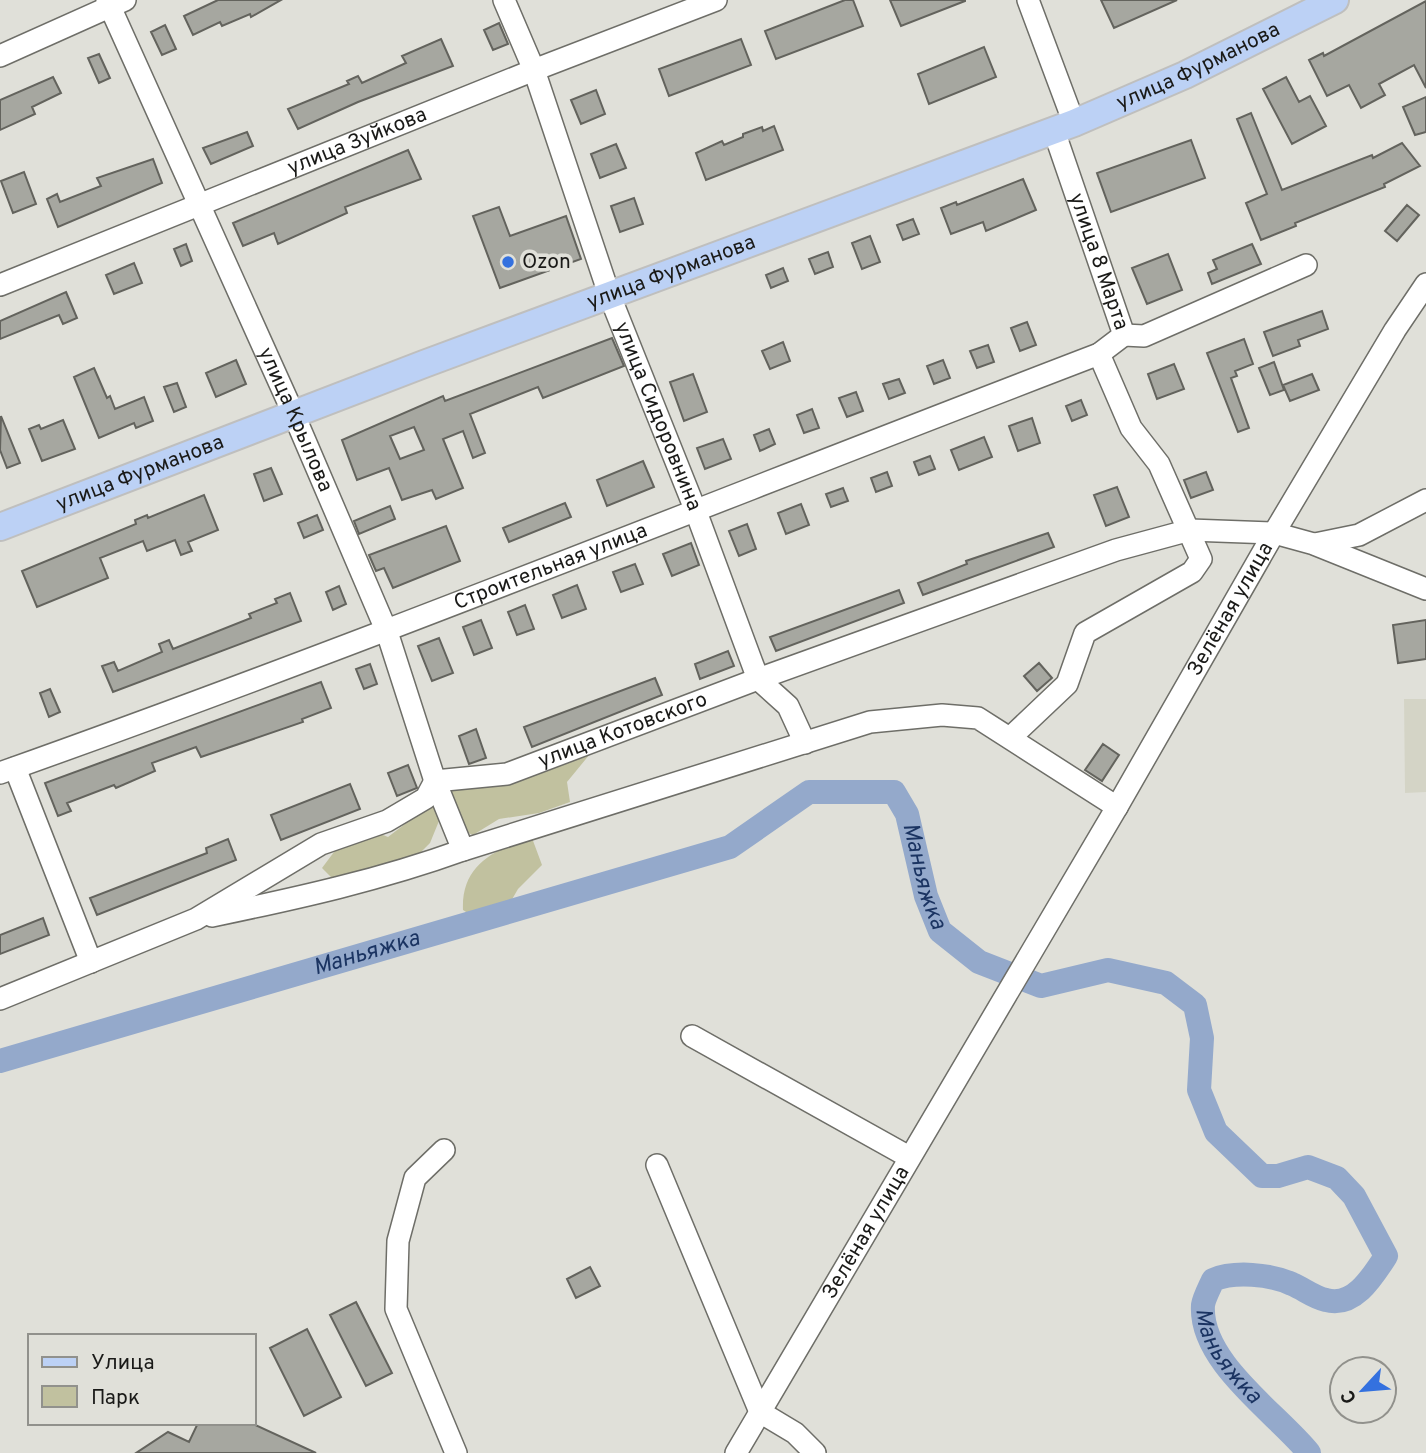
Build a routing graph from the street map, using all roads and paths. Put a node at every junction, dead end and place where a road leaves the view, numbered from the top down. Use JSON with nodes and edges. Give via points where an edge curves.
{"nodes":[{"id":1,"x":504,"y":0,"type":"edge"},
{"id":2,"x":716,"y":0,"type":"edge"},
{"id":3,"x":1028,"y":0,"type":"edge"},
{"id":4,"x":1335,"y":0,"type":"edge"},
{"id":5,"x":114,"y":2,"type":"edge"},
{"id":6,"x":0,"y":56,"type":"edge"},
{"id":7,"x":534,"y":70,"type":"junction"},
{"id":8,"x":1064,"y":127,"type":"junction"},
{"id":9,"x":201,"y":205,"type":"junction"},
{"id":10,"x":1306,"y":265,"type":"dead end"},
{"id":11,"x":1426,"y":284,"type":"edge"},
{"id":12,"x":0,"y":285,"type":"edge"},
{"id":13,"x":609,"y":294,"type":"junction"},
{"id":14,"x":1124,"y":335,"type":"junction"},
{"id":15,"x":1099,"y":354,"type":"junction"},
{"id":16,"x":294,"y":415,"type":"junction"},
{"id":17,"x":1426,"y":500,"type":"edge"},
{"id":18,"x":695,"y":509,"type":"junction"},
{"id":19,"x":0,"y":527,"type":"edge"},
{"id":20,"x":1190,"y":530,"type":"junction"},
{"id":21,"x":1274,"y":533,"type":"junction"},
{"id":22,"x":1314,"y":544,"type":"junction"},
{"id":23,"x":1426,"y":589,"type":"edge"},
{"id":24,"x":387,"y":632,"type":"junction"},
{"id":25,"x":758,"y":679,"type":"junction"},
{"id":26,"x":1011,"y":737,"type":"junction"},
{"id":27,"x":805,"y":743,"type":"junction"},
{"id":28,"x":8,"y":771,"type":"edge"},
{"id":29,"x":435,"y":781,"type":"junction"},
{"id":30,"x":1117,"y":807,"type":"junction"},
{"id":31,"x":463,"y":850,"type":"junction"},
{"id":32,"x":196,"y":919,"type":"junction"},
{"id":33,"x":91,"y":962,"type":"junction"},
{"id":34,"x":0,"y":999,"type":"edge"},
{"id":35,"x":692,"y":1036,"type":"dead end"},
{"id":36,"x":444,"y":1150,"type":"dead end"},
{"id":37,"x":909,"y":1157,"type":"junction"},
{"id":38,"x":657,"y":1165,"type":"dead end"},
{"id":39,"x":760,"y":1412,"type":"junction"},
{"id":40,"x":456,"y":1453,"type":"edge"},
{"id":41,"x":736,"y":1453,"type":"edge"},
{"id":42,"x":815,"y":1453,"type":"edge"}],
"edges":[{"from":1,"to":7,"type":"street","name":"улица Сидоровнина"},
{"from":2,"to":7,"type":"street","name":"улица Зуйкова"},
{"from":3,"to":8,"type":"street","name":"улица 8 Марта"},
{"from":4,"to":8,"type":"main road","name":"улица Фурманова","via":[[1185,75]]},
{"from":5,"to":6,"type":"street"},
{"from":5,"to":9,"type":"street","name":"улица Крылова"},
{"from":7,"to":9,"type":"street","name":"улица Зуйкова"},
{"from":7,"to":13,"type":"street","name":"улица Сидоровнина"},
{"from":8,"to":13,"type":"main road","name":"улица Фурманова"},
{"from":8,"to":14,"type":"street","name":"улица 8 Марта"},
{"from":9,"to":12,"type":"street","name":"улица Зуйкова"},
{"from":9,"to":16,"type":"street","name":"улица Крылова"},
{"from":10,"to":14,"type":"street","via":[[1144,336]]},
{"from":11,"to":21,"type":"street","name":"Зелёная улица"},
{"from":13,"to":16,"type":"main road","name":"улица Фурманова"},
{"from":13,"to":18,"type":"street","name":"улица Сидоровнина"},
{"from":14,"to":15,"type":"street","name":"улица 8 Марта"},
{"from":15,"to":18,"type":"street","name":"Строительная улица"},
{"from":15,"to":20,"type":"street","name":"улица 8 Марта","via":[[1131,428],[1159,464]]},
{"from":16,"to":19,"type":"main road","name":"улица Фурманова"},
{"from":16,"to":24,"type":"street","name":"улица Крылова"},
{"from":17,"to":22,"type":"street","via":[[1359,535]]},
{"from":18,"to":24,"type":"street","name":"Строительная улица"},
{"from":18,"to":25,"type":"street","name":"улица Сидоровнина"},
{"from":20,"to":21,"type":"street","name":"улица Котовского"},
{"from":20,"to":25,"type":"street","name":"улица Котовского","via":[[1116,550]]},
{"from":20,"to":26,"type":"street","name":"улица 8 Марта","via":[[1201,559],[1192,572],[1085,633],[1068,684]]},
{"from":21,"to":22,"type":"street","name":"улица Котовского"},
{"from":21,"to":30,"type":"street","name":"Зелёная улица"},
{"from":22,"to":23,"type":"street","name":"улица Котовского"},
{"from":24,"to":28,"type":"street","name":"Строительная улица"},
{"from":24,"to":29,"type":"street","name":"улица Крылова"},
{"from":25,"to":27,"type":"street","name":"улица Сидоровнина","via":[[788,706]]},
{"from":25,"to":29,"type":"street","name":"улица Котовского","via":[[507,774]]},
{"from":26,"to":27,"type":"street","via":[[978,718],[942,715],[870,722]]},
{"from":26,"to":30,"type":"street"},
{"from":27,"to":31,"type":"street"},
{"from":28,"to":33,"type":"street"},
{"from":29,"to":31,"type":"street","name":"улица Крылова"},
{"from":29,"to":32,"type":"street","via":[[426,798],[387,821],[321,844]]},
{"from":30,"to":37,"type":"street","name":"Зелёная улица"},
{"from":31,"to":32,"type":"street","via":[[337,891]]},
{"from":32,"to":33,"type":"street"},
{"from":33,"to":34,"type":"street"},
{"from":35,"to":37,"type":"street"},
{"from":36,"to":40,"type":"street","via":[[415,1178],[398,1241],[396,1309]]},
{"from":37,"to":39,"type":"street","name":"Зелёная улица"},
{"from":38,"to":39,"type":"street"},
{"from":39,"to":41,"type":"street","name":"Зелёная улица"},
{"from":39,"to":42,"type":"street","via":[[795,1433]]}]}
